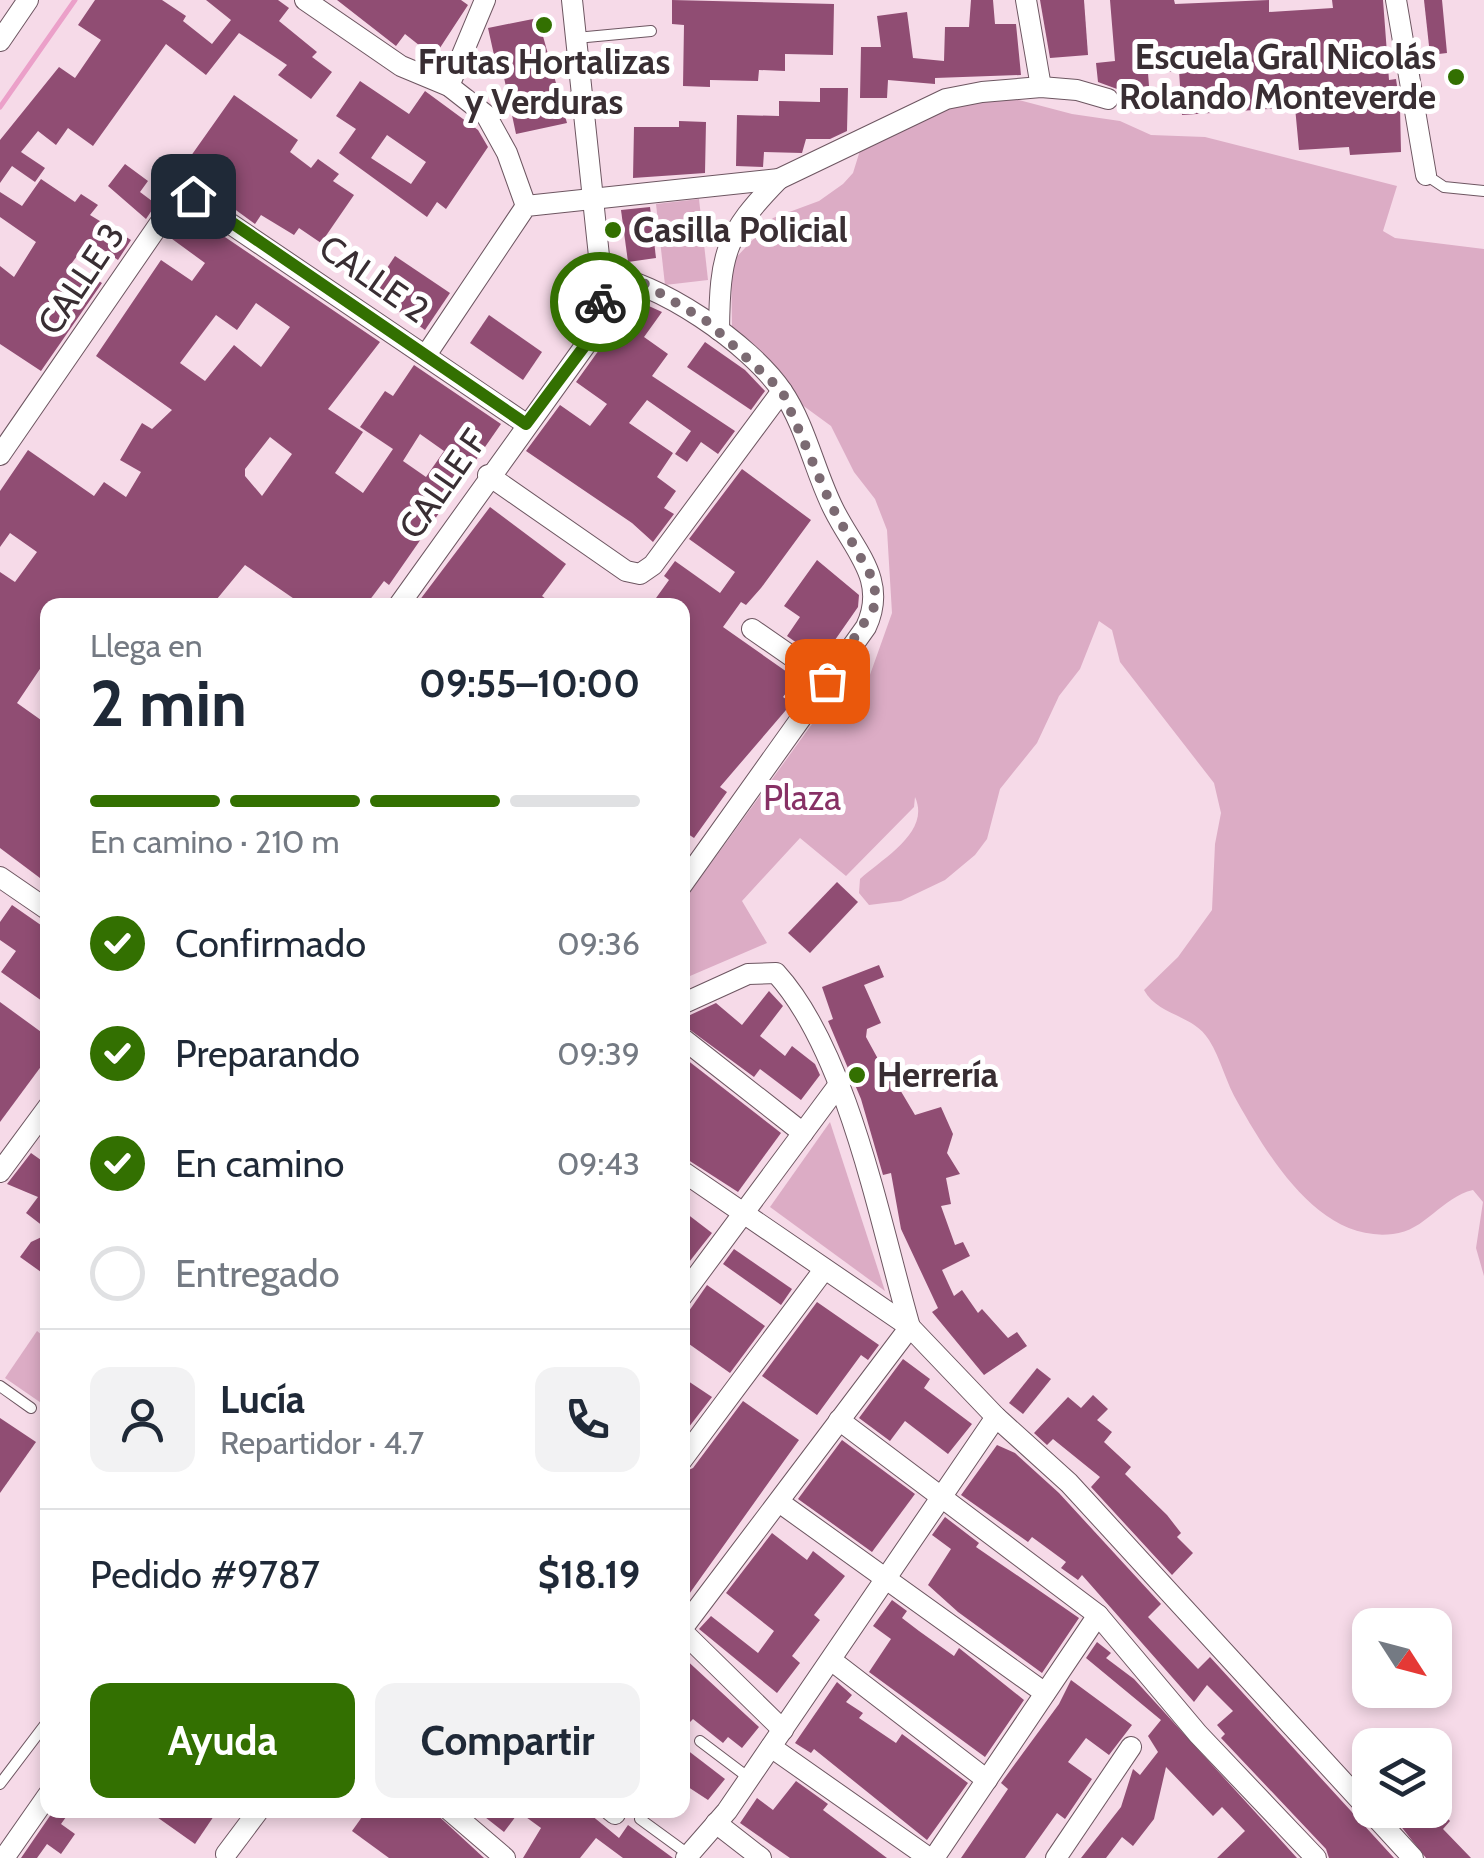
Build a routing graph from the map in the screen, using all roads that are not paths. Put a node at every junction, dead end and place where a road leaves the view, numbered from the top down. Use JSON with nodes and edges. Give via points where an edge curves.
{"nodes":[{"id":1,"x":28,"y":0,"type":"edge"},
{"id":2,"x":305,"y":0,"type":"edge"},
{"id":3,"x":485,"y":0,"type":"edge"},
{"id":4,"x":572,"y":0,"type":"edge"},
{"id":5,"x":1026,"y":0,"type":"edge"},
{"id":6,"x":1396,"y":0,"type":"edge"},
{"id":7,"x":652,"y":32,"type":"dead end"},
{"id":8,"x":575,"y":38,"type":"junction"},
{"id":9,"x":0,"y":40,"type":"edge"},
{"id":10,"x":449,"y":86,"type":"junction"},
{"id":11,"x":1041,"y":87,"type":"junction"},
{"id":12,"x":1108,"y":99,"type":"dead end"},
{"id":13,"x":1426,"y":175,"type":"joint"},
{"id":14,"x":779,"y":178,"type":"junction"},
{"id":15,"x":182,"y":191,"type":"joint"},
{"id":16,"x":1484,"y":191,"type":"edge"},
{"id":17,"x":590,"y":200,"type":"junction"},
{"id":18,"x":526,"y":206,"type":"junction"},
{"id":19,"x":601,"y":275,"type":"junction"},
{"id":20,"x":718,"y":330,"type":"junction"},
{"id":21,"x":426,"y":355,"type":"junction"},
{"id":22,"x":782,"y":391,"type":"junction"},
{"id":23,"x":526,"y":424,"type":"junction"},
{"id":24,"x":0,"y":454,"type":"edge"},
{"id":25,"x":488,"y":475,"type":"junction"},
{"id":26,"x":403,"y":598,"type":"edge"},
{"id":27,"x":752,"y":628,"type":"dead end"},
{"id":28,"x":827,"y":681,"type":"junction"},
{"id":29,"x":690,"y":874,"type":"edge"},
{"id":30,"x":0,"y":876,"type":"edge"},
{"id":31,"x":40,"y":904,"type":"edge"},
{"id":32,"x":690,"y":1000,"type":"edge"},
{"id":33,"x":690,"y":1044,"type":"edge"},
{"id":34,"x":840,"y":1084,"type":"junction"},
{"id":35,"x":40,"y":1119,"type":"edge"},
{"id":36,"x":803,"y":1133,"type":"junction"},
{"id":37,"x":0,"y":1172,"type":"edge"},
{"id":38,"x":690,"y":1176,"type":"edge"},
{"id":39,"x":744,"y":1215,"type":"junction"},
{"id":40,"x":824,"y":1271,"type":"junction"},
{"id":41,"x":690,"y":1286,"type":"edge"},
{"id":42,"x":910,"y":1328,"type":"junction"},
{"id":43,"x":0,"y":1386,"type":"edge"},
{"id":44,"x":32,"y":1408,"type":"dead end"},
{"id":45,"x":996,"y":1417,"type":"junction"},
{"id":46,"x":839,"y":1420,"type":"junction"},
{"id":47,"x":690,"y":1449,"type":"edge"},
{"id":48,"x":944,"y":1496,"type":"junction"},
{"id":49,"x":778,"y":1502,"type":"junction"},
{"id":50,"x":886,"y":1579,"type":"junction"},
{"id":51,"x":1098,"y":1614,"type":"junction"},
{"id":52,"x":690,"y":1619,"type":"edge"},
{"id":53,"x":690,"y":1639,"type":"edge"},
{"id":54,"x":831,"y":1660,"type":"junction"},
{"id":55,"x":1045,"y":1693,"type":"junction"},
{"id":56,"x":40,"y":1731,"type":"edge"},
{"id":57,"x":777,"y":1738,"type":"junction"},
{"id":58,"x":700,"y":1741,"type":"dead end"},
{"id":59,"x":1131,"y":1747,"type":"dead end"},
{"id":60,"x":749,"y":1779,"type":"junction"},
{"id":61,"x":987,"y":1780,"type":"junction"},
{"id":62,"x":0,"y":1784,"type":"edge"},
{"id":63,"x":40,"y":1806,"type":"edge"},
{"id":64,"x":253,"y":1818,"type":"edge"},
{"id":65,"x":458,"y":1818,"type":"edge"},
{"id":66,"x":640,"y":1819,"type":"dead end"},
{"id":67,"x":716,"y":1823,"type":"junction"},
{"id":68,"x":226,"y":1854,"type":"dead end"},
{"id":69,"x":687,"y":1856,"type":"edge"},
{"id":70,"x":4,"y":1858,"type":"edge"},
{"id":71,"x":505,"y":1858,"type":"edge"},
{"id":72,"x":761,"y":1858,"type":"edge"},
{"id":73,"x":932,"y":1858,"type":"edge"},
{"id":74,"x":1056,"y":1858,"type":"edge"},
{"id":75,"x":1316,"y":1858,"type":"edge"},
{"id":76,"x":1414,"y":1858,"type":"edge"}],
"edges":[{"from":1,"to":9,"type":"street"},
{"from":2,"to":10,"type":"street","via":[[401,66]]},
{"from":3,"to":10,"type":"street"},
{"from":4,"to":8,"type":"street","name":"CALLE F"},
{"from":5,"to":11,"type":"street"},
{"from":6,"to":13,"type":"street"},
{"from":7,"to":8,"type":"lane"},
{"from":8,"to":17,"type":"street","name":"CALLE F"},
{"from":10,"to":18,"type":"street","via":[[486,116],[508,153]]},
{"from":11,"to":12,"type":"street"},
{"from":11,"to":14,"type":"street","via":[[946,99]]},
{"from":13,"to":16,"type":"lane","via":[[1444,187]]},
{"from":14,"to":17,"type":"street"},
{"from":14,"to":20,"type":"street","via":[[731,234],[720,274]]},
{"from":15,"to":21,"type":"street","name":"CALLE 2"},
{"from":15,"to":24,"type":"street","name":"CALLE 3"},
{"from":17,"to":18,"type":"street"},
{"from":17,"to":19,"type":"street","name":"CALLE F"},
{"from":18,"to":21,"type":"street"},
{"from":19,"to":20,"type":"street","via":[[640,281]]},
{"from":19,"to":23,"type":"street","name":"CALLE F","via":[[592,336]]},
{"from":20,"to":22,"type":"street"},
{"from":21,"to":23,"type":"street","name":"CALLE 2"},
{"from":22,"to":25,"type":"street","via":[[640,574],[626,571]]},
{"from":22,"to":28,"type":"street","via":[[832,507],[874,581],[876,604],[866,627]]},
{"from":23,"to":25,"type":"street","name":"CALLE F"},
{"from":25,"to":26,"type":"street","name":"CALLE F"},
{"from":27,"to":28,"type":"street"},
{"from":28,"to":29,"type":"street"},
{"from":30,"to":31,"type":"street"},
{"from":32,"to":34,"type":"street","via":[[748,974],[776,973],[802,1002]]},
{"from":33,"to":36,"type":"street"},
{"from":34,"to":36,"type":"street"},
{"from":34,"to":42,"type":"street"},
{"from":35,"to":37,"type":"street"},
{"from":36,"to":39,"type":"street"},
{"from":38,"to":39,"type":"street"},
{"from":39,"to":40,"type":"street"},
{"from":39,"to":41,"type":"street"},
{"from":40,"to":42,"type":"street"},
{"from":40,"to":47,"type":"street"},
{"from":42,"to":45,"type":"street"},
{"from":42,"to":46,"type":"street"},
{"from":43,"to":44,"type":"lane"},
{"from":45,"to":48,"type":"street"},
{"from":45,"to":76,"type":"street","via":[[1069,1484]]},
{"from":46,"to":48,"type":"street"},
{"from":46,"to":49,"type":"street"},
{"from":48,"to":50,"type":"street"},
{"from":48,"to":51,"type":"street"},
{"from":49,"to":50,"type":"street"},
{"from":49,"to":52,"type":"street"},
{"from":50,"to":54,"type":"street"},
{"from":50,"to":55,"type":"street"},
{"from":51,"to":55,"type":"street"},
{"from":51,"to":75,"type":"street","via":[[1198,1734]]},
{"from":53,"to":57,"type":"street"},
{"from":54,"to":57,"type":"street"},
{"from":54,"to":61,"type":"street"},
{"from":55,"to":61,"type":"street"},
{"from":56,"to":62,"type":"lane"},
{"from":57,"to":60,"type":"street"},
{"from":57,"to":73,"type":"street"},
{"from":58,"to":60,"type":"lane"},
{"from":59,"to":74,"type":"street"},
{"from":60,"to":67,"type":"street"},
{"from":61,"to":73,"type":"street"},
{"from":63,"to":70,"type":"street"},
{"from":64,"to":68,"type":"street"},
{"from":65,"to":71,"type":"street"},
{"from":66,"to":69,"type":"lane"},
{"from":67,"to":69,"type":"street"},
{"from":67,"to":72,"type":"street"}]}
